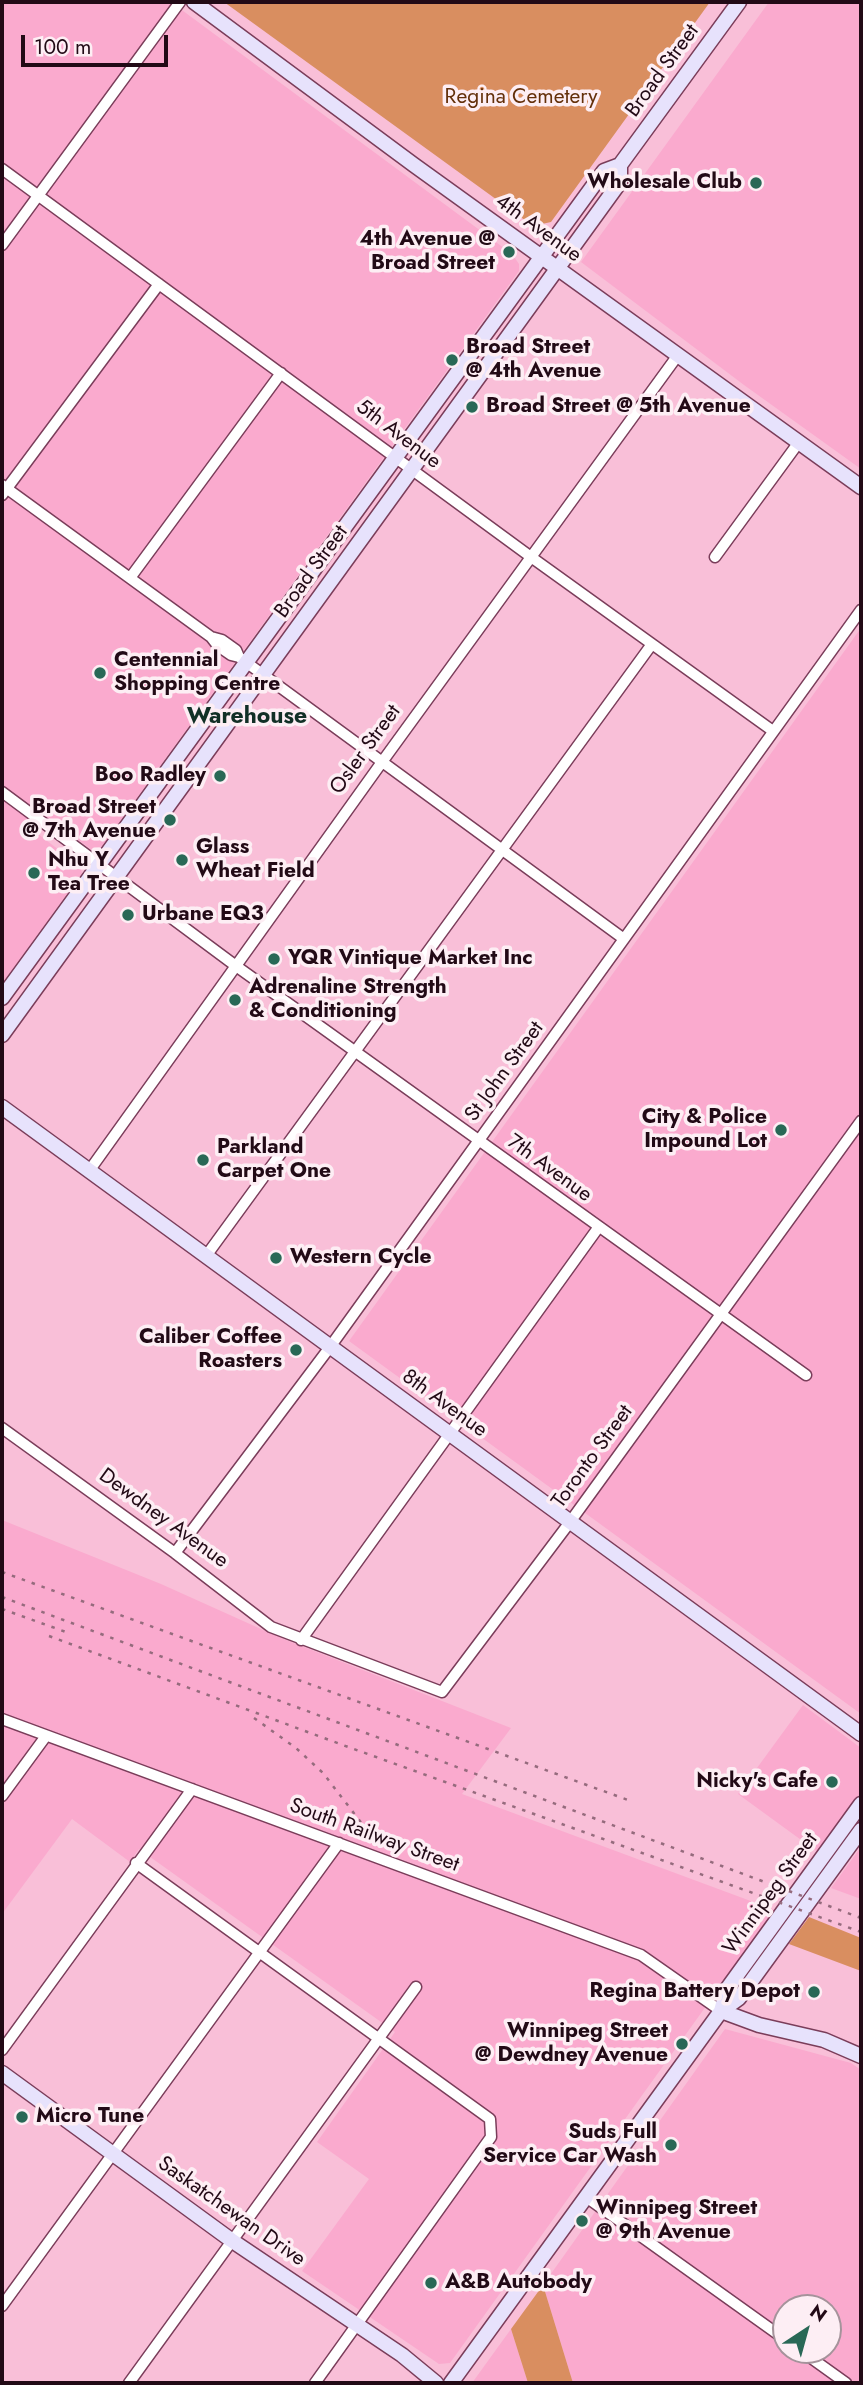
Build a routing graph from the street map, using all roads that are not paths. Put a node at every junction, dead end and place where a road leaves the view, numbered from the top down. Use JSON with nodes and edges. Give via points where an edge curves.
{"nodes":[{"id":1,"x":180,"y":2,"type":"edge"},
{"id":2,"x":194,"y":2,"type":"edge"},
{"id":3,"x":739,"y":2,"type":"edge"},
{"id":4,"x":620,"y":165,"type":"junction"},
{"id":5,"x":2,"y":169,"type":"edge"},
{"id":6,"x":38,"y":195,"type":"junction"},
{"id":7,"x":2,"y":245,"type":"edge"},
{"id":8,"x":541,"y":257,"type":"junction"},
{"id":9,"x":558,"y":270,"type":"junction"},
{"id":10,"x":159,"y":284,"type":"junction"},
{"id":11,"x":678,"y":355,"type":"junction"},
{"id":12,"x":281,"y":373,"type":"junction"},
{"id":13,"x":799,"y":442,"type":"junction"},
{"id":14,"x":397,"y":459,"type":"junction"},
{"id":15,"x":413,"y":471,"type":"junction"},
{"id":16,"x":861,"y":487,"type":"edge"},
{"id":17,"x":3,"y":489,"type":"edge"},
{"id":18,"x":531,"y":557,"type":"junction"},
{"id":19,"x":715,"y":557,"type":"dead end"},
{"id":20,"x":130,"y":578,"type":"junction"},
{"id":21,"x":861,"y":610,"type":"edge"},
{"id":22,"x":652,"y":644,"type":"junction"},
{"id":23,"x":243,"y":660,"type":"junction"},
{"id":24,"x":262,"y":674,"type":"junction"},
{"id":25,"x":773,"y":731,"type":"junction"},
{"id":26,"x":382,"y":762,"type":"junction"},
{"id":27,"x":2,"y":792,"type":"edge"},
{"id":28,"x":503,"y":850,"type":"junction"},
{"id":29,"x":99,"y":865,"type":"junction"},
{"id":30,"x":116,"y":877,"type":"junction"},
{"id":31,"x":624,"y":939,"type":"junction"},
{"id":32,"x":236,"y":966,"type":"junction"},
{"id":33,"x":2,"y":998,"type":"edge"},
{"id":34,"x":2,"y":1035,"type":"edge"},
{"id":35,"x":355,"y":1051,"type":"junction"},
{"id":36,"x":2,"y":1107,"type":"edge"},
{"id":37,"x":861,"y":1121,"type":"edge"},
{"id":38,"x":479,"y":1141,"type":"junction"},
{"id":39,"x":89,"y":1171,"type":"junction"},
{"id":40,"x":598,"y":1228,"type":"junction"},
{"id":41,"x":206,"y":1256,"type":"junction"},
{"id":42,"x":720,"y":1315,"type":"junction"},
{"id":43,"x":330,"y":1347,"type":"junction"},
{"id":44,"x":806,"y":1375,"type":"dead end"},
{"id":45,"x":2,"y":1429,"type":"edge"},
{"id":46,"x":449,"y":1433,"type":"junction"},
{"id":47,"x":570,"y":1522,"type":"junction"},
{"id":48,"x":176,"y":1553,"type":"junction"},
{"id":49,"x":302,"y":1640,"type":"junction"},
{"id":50,"x":2,"y":1719,"type":"edge"},
{"id":51,"x":861,"y":1734,"type":"edge"},
{"id":52,"x":46,"y":1736,"type":"junction"},
{"id":53,"x":192,"y":1789,"type":"junction"},
{"id":54,"x":2,"y":1796,"type":"edge"},
{"id":55,"x":861,"y":1804,"type":"edge"},
{"id":56,"x":861,"y":1830,"type":"edge"},
{"id":57,"x":338,"y":1843,"type":"junction"},
{"id":58,"x":136,"y":1863,"type":"junction"},
{"id":59,"x":258,"y":1952,"type":"junction"},
{"id":60,"x":416,"y":1987,"type":"dead end"},
{"id":61,"x":721,"y":2011,"type":"junction"},
{"id":62,"x":379,"y":2039,"type":"junction"},
{"id":63,"x":2,"y":2050,"type":"edge"},
{"id":64,"x":861,"y":2056,"type":"edge"},
{"id":65,"x":2,"y":2074,"type":"edge"},
{"id":66,"x":113,"y":2153,"type":"junction"},
{"id":67,"x":586,"y":2197,"type":"junction"},
{"id":68,"x":230,"y":2240,"type":"junction"},
{"id":69,"x":2,"y":2306,"type":"edge"},
{"id":70,"x":358,"y":2324,"type":"junction"},
{"id":71,"x":772,"y":2330,"type":"edge"},
{"id":72,"x":820,"y":2364,"type":"edge"},
{"id":73,"x":129,"y":2383,"type":"edge"},
{"id":74,"x":315,"y":2383,"type":"edge"},
{"id":75,"x":436,"y":2383,"type":"edge"},
{"id":76,"x":451,"y":2383,"type":"edge"},
{"id":77,"x":846,"y":2383,"type":"edge"}],
"edges":[{"from":1,"to":6,"type":"street"},
{"from":2,"to":8,"type":"main road","name":"4th Avenue"},
{"from":3,"to":4,"type":"main road","name":"Broad Street"},
{"from":4,"to":8,"type":"main road","name":"Broad Street","via":[[604,171]]},
{"from":4,"to":9,"type":"main road","name":"Broad Street","via":[[620,182]]},
{"from":5,"to":6,"type":"street","name":"5th Avenue"},
{"from":6,"to":7,"type":"street"},
{"from":6,"to":10,"type":"street","name":"5th Avenue"},
{"from":8,"to":9,"type":"main road","name":"4th Avenue"},
{"from":8,"to":14,"type":"main road","name":"Broad Street"},
{"from":9,"to":11,"type":"main road","name":"4th Avenue"},
{"from":9,"to":15,"type":"main road","name":"Broad Street"},
{"from":10,"to":12,"type":"street","name":"5th Avenue"},
{"from":10,"to":17,"type":"street"},
{"from":11,"to":13,"type":"main road","name":"4th Avenue"},
{"from":11,"to":18,"type":"street","name":"Osler Street"},
{"from":12,"to":14,"type":"street","name":"5th Avenue"},
{"from":12,"to":20,"type":"street"},
{"from":13,"to":16,"type":"main road","name":"4th Avenue"},
{"from":13,"to":19,"type":"street"},
{"from":14,"to":15,"type":"street","name":"5th Avenue"},
{"from":14,"to":23,"type":"main road","name":"Broad Street"},
{"from":15,"to":18,"type":"street","name":"5th Avenue"},
{"from":15,"to":24,"type":"main road","name":"Broad Street"},
{"from":17,"to":20,"type":"street"},
{"from":18,"to":22,"type":"street","name":"5th Avenue"},
{"from":18,"to":26,"type":"street","name":"Osler Street"},
{"from":20,"to":23,"type":"street","via":[[236,649]]},
{"from":21,"to":25,"type":"street","name":"St John Street"},
{"from":22,"to":25,"type":"street","name":"5th Avenue"},
{"from":22,"to":28,"type":"street"},
{"from":23,"to":24,"type":"street"},
{"from":23,"to":29,"type":"main road","name":"Broad Street"},
{"from":24,"to":26,"type":"street"},
{"from":24,"to":30,"type":"main road","name":"Broad Street"},
{"from":25,"to":31,"type":"street","name":"St John Street"},
{"from":26,"to":28,"type":"street"},
{"from":26,"to":32,"type":"street","name":"Osler Street"},
{"from":27,"to":29,"type":"street","name":"7th Avenue"},
{"from":28,"to":31,"type":"street"},
{"from":28,"to":35,"type":"street"},
{"from":29,"to":30,"type":"street","name":"7th Avenue"},
{"from":29,"to":33,"type":"main road","name":"Broad Street"},
{"from":30,"to":32,"type":"street","name":"7th Avenue"},
{"from":30,"to":34,"type":"main road","name":"Broad Street"},
{"from":31,"to":38,"type":"street","name":"St John Street"},
{"from":32,"to":35,"type":"street","name":"7th Avenue"},
{"from":32,"to":39,"type":"street","name":"Osler Street"},
{"from":35,"to":38,"type":"street","name":"7th Avenue"},
{"from":35,"to":41,"type":"street"},
{"from":36,"to":39,"type":"main road","name":"8th Avenue"},
{"from":37,"to":42,"type":"street","name":"Toronto Street"},
{"from":38,"to":40,"type":"street","name":"7th Avenue"},
{"from":38,"to":43,"type":"street","name":"St John Street"},
{"from":39,"to":41,"type":"main road","name":"8th Avenue"},
{"from":40,"to":42,"type":"street","name":"7th Avenue"},
{"from":40,"to":46,"type":"street"},
{"from":41,"to":43,"type":"main road","name":"8th Avenue"},
{"from":42,"to":44,"type":"street","name":"7th Avenue"},
{"from":42,"to":47,"type":"street","name":"Toronto Street"},
{"from":43,"to":46,"type":"main road","name":"8th Avenue"},
{"from":43,"to":48,"type":"street","name":"St John Street"},
{"from":45,"to":48,"type":"street","name":"Dewdney Avenue"},
{"from":46,"to":47,"type":"main road","name":"8th Avenue"},
{"from":46,"to":49,"type":"street"},
{"from":47,"to":49,"type":"street","name":"Toronto Street","via":[[442,1692]]},
{"from":47,"to":51,"type":"main road","name":"8th Avenue"},
{"from":48,"to":49,"type":"street","name":"Dewdney Avenue","via":[[271,1627]]},
{"from":50,"to":52,"type":"street","name":"South Railway Street"},
{"from":52,"to":53,"type":"street","name":"South Railway Street"},
{"from":52,"to":54,"type":"street"},
{"from":53,"to":57,"type":"street","name":"South Railway Street"},
{"from":53,"to":58,"type":"street"},
{"from":55,"to":61,"type":"main road","name":"Winnipeg Street","via":[[727,1989]]},
{"from":56,"to":61,"type":"main road","name":"Winnipeg Street","via":[[738,1998]]},
{"from":57,"to":59,"type":"street"},
{"from":57,"to":61,"type":"street","name":"South Railway Street","via":[[641,1955]]},
{"from":58,"to":59,"type":"street"},
{"from":58,"to":63,"type":"street"},
{"from":59,"to":62,"type":"street"},
{"from":59,"to":66,"type":"street"},
{"from":60,"to":62,"type":"street"},
{"from":61,"to":64,"type":"main road","via":[[824,2040]]},
{"from":61,"to":67,"type":"main road","name":"Winnipeg Street"},
{"from":62,"to":68,"type":"street"},
{"from":62,"to":70,"type":"street","via":[[490,2119],[491,2137]]},
{"from":65,"to":66,"type":"main road","name":"Saskatchewan Drive"},
{"from":66,"to":68,"type":"main road","name":"Saskatchewan Drive"},
{"from":66,"to":69,"type":"street"},
{"from":67,"to":71,"type":"street"},
{"from":67,"to":76,"type":"main road","name":"Winnipeg Street"},
{"from":68,"to":70,"type":"main road","name":"Saskatchewan Drive"},
{"from":68,"to":73,"type":"street"},
{"from":70,"to":74,"type":"street"},
{"from":70,"to":75,"type":"main road","name":"Saskatchewan Drive"},
{"from":72,"to":77,"type":"street"}]}
